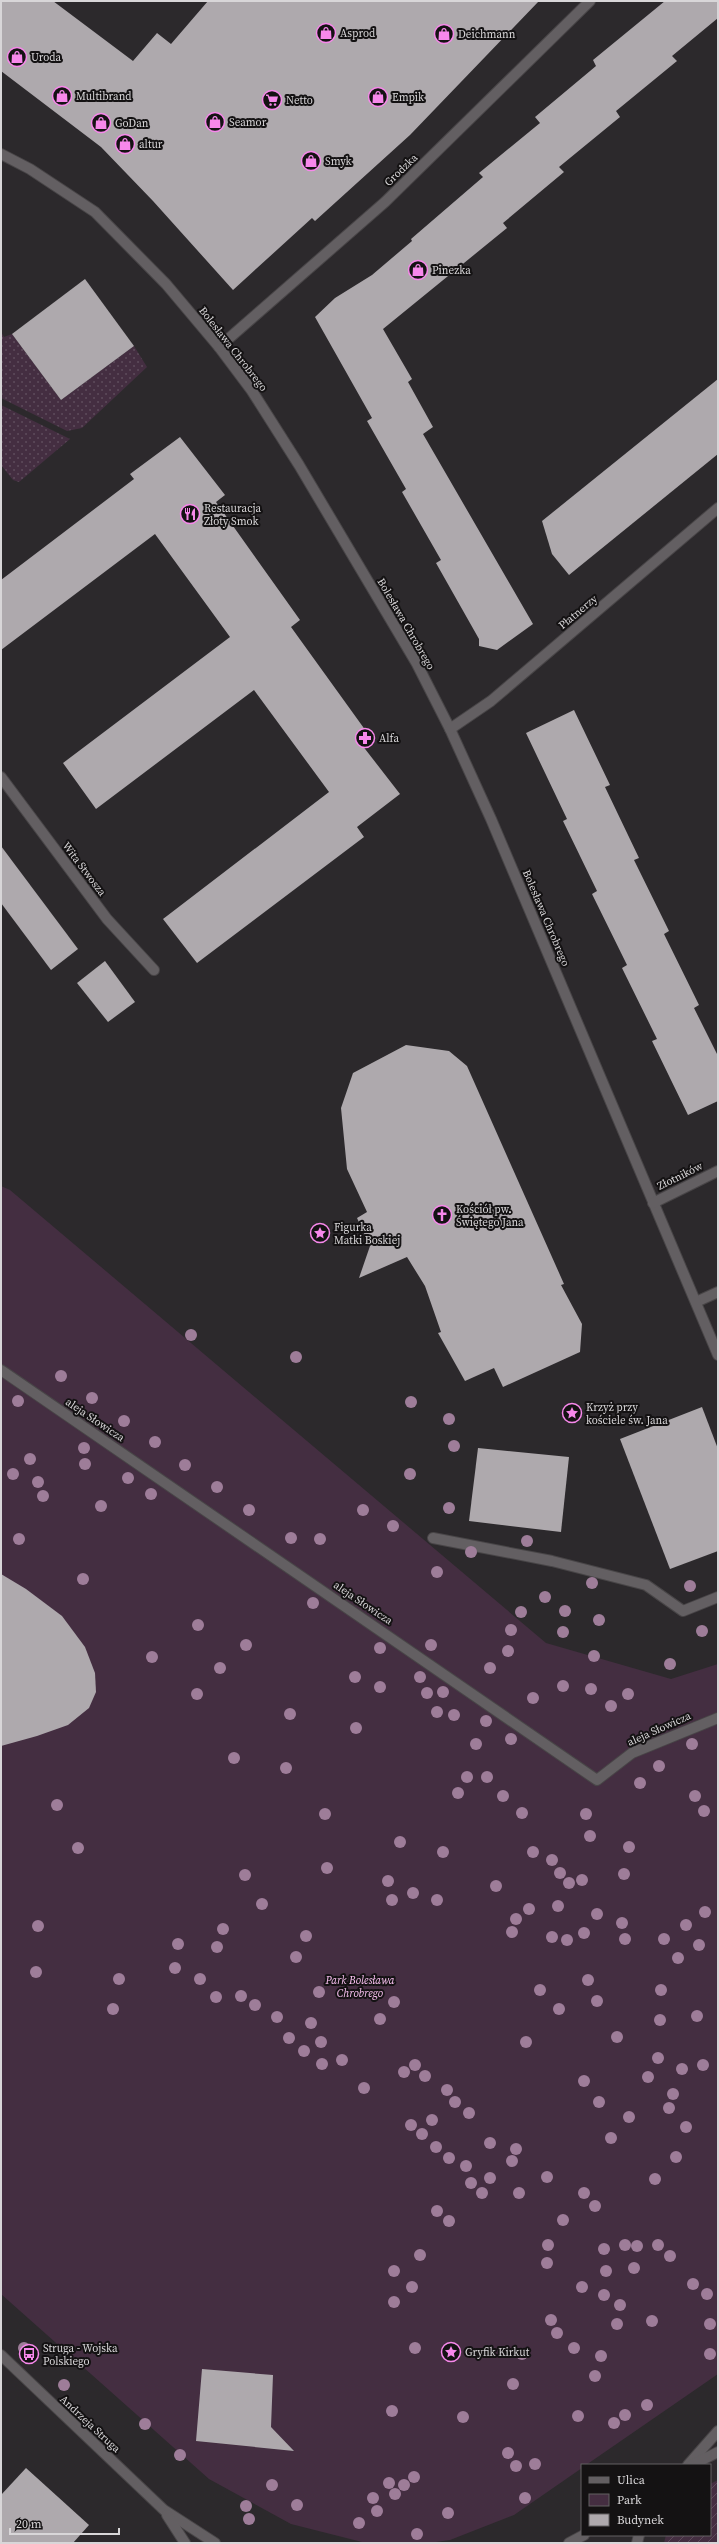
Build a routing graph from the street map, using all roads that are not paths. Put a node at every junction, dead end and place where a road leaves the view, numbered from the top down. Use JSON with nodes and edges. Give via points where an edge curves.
{"nodes":[{"id":1,"x":590,"y":1,"type":"edge"},
{"id":2,"x":1,"y":154,"type":"edge"},
{"id":3,"x":220,"y":347,"type":"junction"},
{"id":4,"x":718,"y":508,"type":"edge"},
{"id":5,"x":450,"y":729,"type":"junction"},
{"id":6,"x":1,"y":777,"type":"edge"},
{"id":7,"x":154,"y":970,"type":"dead end"},
{"id":8,"x":718,"y":1170,"type":"edge"},
{"id":9,"x":653,"y":1203,"type":"junction"},
{"id":10,"x":718,"y":1292,"type":"edge"},
{"id":11,"x":696,"y":1302,"type":"junction"},
{"id":12,"x":718,"y":1355,"type":"edge"},
{"id":13,"x":1,"y":1370,"type":"edge"},
{"id":14,"x":433,"y":1538,"type":"dead end"},
{"id":15,"x":718,"y":1597,"type":"edge"},
{"id":16,"x":718,"y":1718,"type":"edge"},
{"id":17,"x":1,"y":2355,"type":"edge"},
{"id":18,"x":718,"y":2431,"type":"edge"},
{"id":19,"x":718,"y":2452,"type":"edge"},
{"id":20,"x":689,"y":2464,"type":"edge"},
{"id":21,"x":694,"y":2464,"type":"edge"},
{"id":22,"x":164,"y":2510,"type":"junction"},
{"id":23,"x":582,"y":2536,"type":"edge"},
{"id":24,"x":185,"y":2543,"type":"edge"},
{"id":25,"x":215,"y":2543,"type":"edge"},
{"id":26,"x":569,"y":2543,"type":"edge"}],
"edges":[{"from":1,"to":3,"type":"street","name":"Grodzka","via":[[385,202]]},
{"from":2,"to":3,"type":"street","name":"Bolesława Chrobrego","via":[[30,169],[95,212],[166,284]]},
{"from":3,"to":5,"type":"street","name":"Bolesława Chrobrego","via":[[252,391],[299,465],[417,664]]},
{"from":4,"to":5,"type":"street","name":"Płatnerzy","via":[[491,701]]},
{"from":5,"to":9,"type":"street","name":"Bolesława Chrobrego","via":[[491,819]]},
{"from":6,"to":7,"type":"street","name":"Wita Stwosza","via":[[107,919]]},
{"from":8,"to":9,"type":"street","name":"Złotników"},
{"from":9,"to":11,"type":"street","name":"Bolesława Chrobrego"},
{"from":10,"to":11,"type":"street"},
{"from":11,"to":12,"type":"street","name":"Bolesława Chrobrego"},
{"from":13,"to":16,"type":"street","name":"aleja Słowicza","via":[[596,1780],[632,1753]]},
{"from":14,"to":15,"type":"street","via":[[552,1561],[646,1585],[683,1611]]},
{"from":17,"to":22,"type":"street","name":"Andrzeja Struga"},
{"from":18,"to":20,"type":"street"},
{"from":19,"to":21,"type":"street"},
{"from":22,"to":24,"type":"street","name":"Andrzeja Struga"},
{"from":22,"to":25,"type":"street","name":"Andrzeja Struga"},
{"from":23,"to":26,"type":"street"}]}
